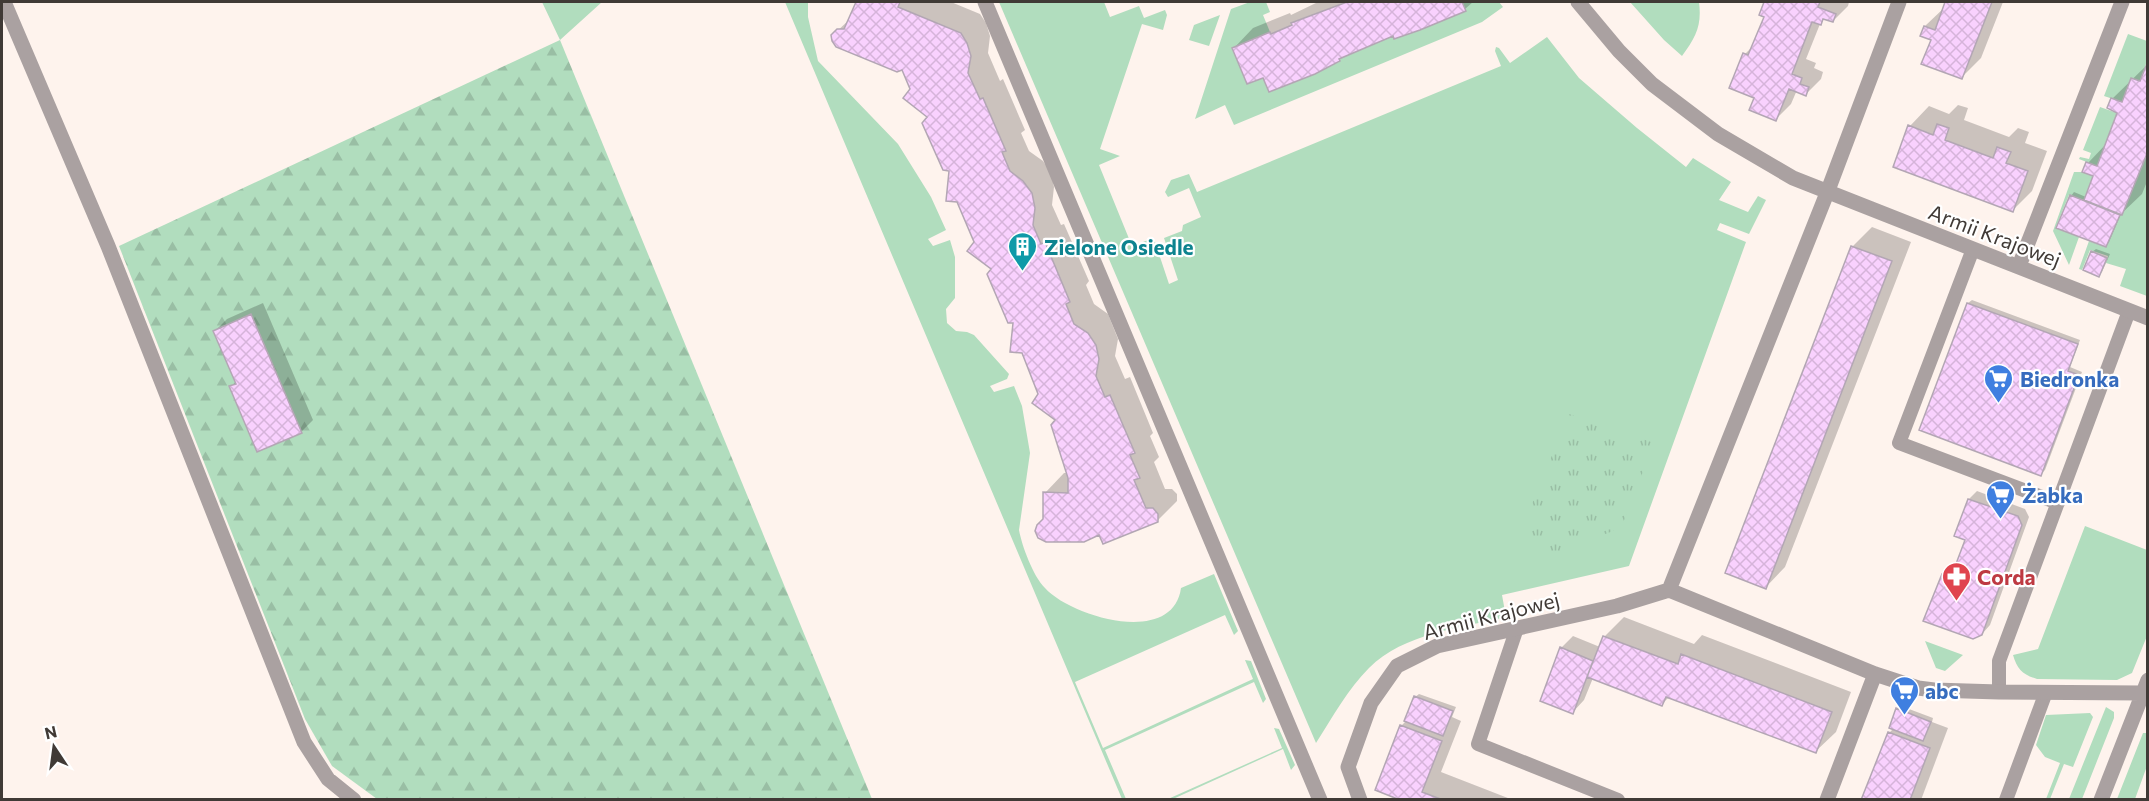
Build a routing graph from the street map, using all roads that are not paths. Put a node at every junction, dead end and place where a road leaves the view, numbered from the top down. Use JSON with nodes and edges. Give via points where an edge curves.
{"nodes":[{"id":1,"x":4,"y":2,"type":"edge"},
{"id":2,"x":984,"y":2,"type":"edge"},
{"id":3,"x":1578,"y":2,"type":"edge"},
{"id":4,"x":1899,"y":2,"type":"edge"},
{"id":5,"x":2122,"y":2,"type":"edge"},
{"id":6,"x":1827,"y":193,"type":"junction"},
{"id":7,"x":1973,"y":249,"type":"junction"},
{"id":8,"x":2019,"y":266,"type":"junction"},
{"id":9,"x":2129,"y":311,"type":"junction"},
{"id":10,"x":2148,"y":318,"type":"edge"},
{"id":11,"x":2058,"y":503,"type":"junction"},
{"id":12,"x":1669,"y":590,"type":"junction"},
{"id":13,"x":1517,"y":628,"type":"junction"},
{"id":14,"x":1875,"y":674,"type":"junction"},
{"id":15,"x":2145,"y":686,"type":"edge"},
{"id":16,"x":1999,"y":692,"type":"junction"},
{"id":17,"x":2046,"y":692,"type":"junction"},
{"id":18,"x":354,"y":800,"type":"edge"},
{"id":19,"x":1320,"y":800,"type":"edge"},
{"id":20,"x":1360,"y":800,"type":"edge"},
{"id":21,"x":1618,"y":800,"type":"edge"},
{"id":22,"x":1827,"y":800,"type":"edge"},
{"id":23,"x":2006,"y":800,"type":"edge"},
{"id":24,"x":2101,"y":800,"type":"edge"}],
"edges":[{"from":1,"to":18,"type":"street","via":[[108,246],[304,742],[328,779]]},
{"from":2,"to":19,"type":"street"},
{"from":3,"to":6,"type":"street","name":"Armii Krajowej","via":[[1618,51],[1662,92],[1718,134]]},
{"from":4,"to":6,"type":"street"},
{"from":5,"to":8,"type":"street"},
{"from":6,"to":7,"type":"street","name":"Armii Krajowej"},
{"from":6,"to":12,"type":"street"},
{"from":7,"to":8,"type":"street","name":"Armii Krajowej"},
{"from":7,"to":11,"type":"lane","via":[[1899,442]]},
{"from":8,"to":9,"type":"street","name":"Armii Krajowej"},
{"from":9,"to":10,"type":"street","name":"Armii Krajowej"},
{"from":9,"to":11,"type":"lane"},
{"from":11,"to":16,"type":"lane","via":[[1999,661]]},
{"from":12,"to":13,"type":"street","name":"Armii Krajowej"},
{"from":12,"to":14,"type":"street"},
{"from":13,"to":20,"type":"street","name":"Armii Krajowej","via":[[1437,646],[1397,666],[1371,703],[1348,767]]},
{"from":13,"to":21,"type":"lane","via":[[1478,744]]},
{"from":14,"to":16,"type":"street","via":[[1934,690]]},
{"from":14,"to":22,"type":"street"},
{"from":15,"to":17,"type":"street"},
{"from":15,"to":24,"type":"street"},
{"from":16,"to":17,"type":"street"},
{"from":17,"to":23,"type":"lane"}]}
